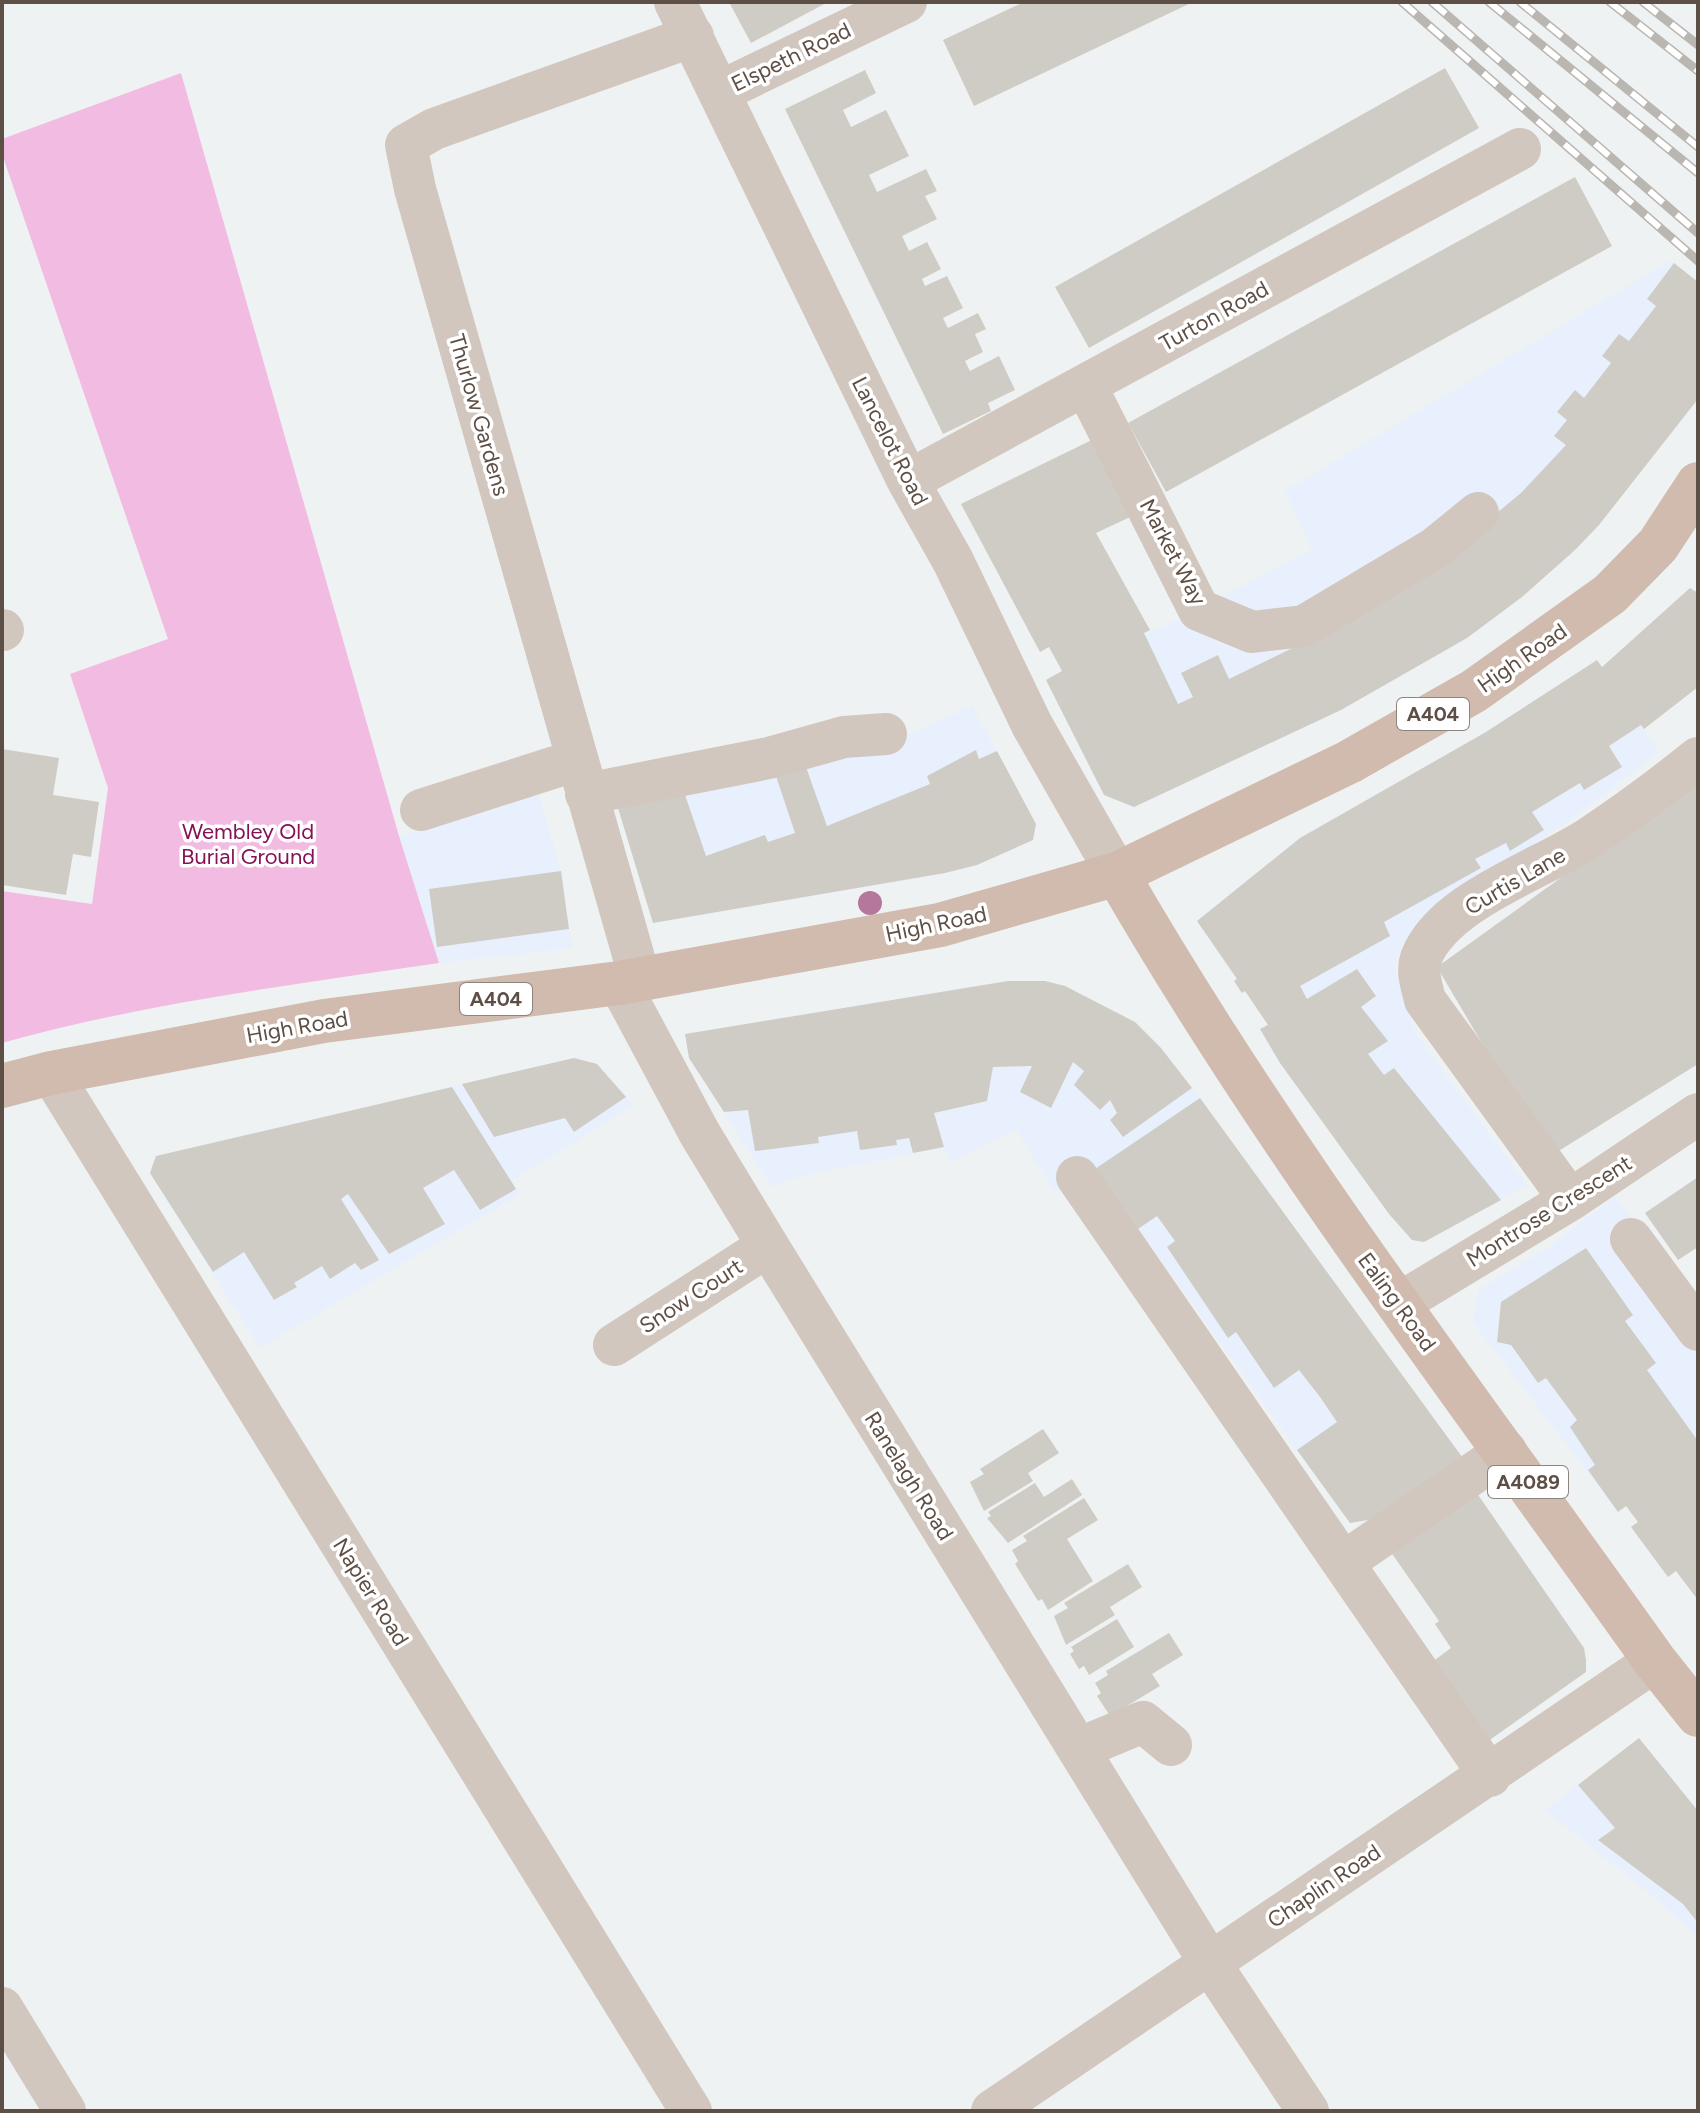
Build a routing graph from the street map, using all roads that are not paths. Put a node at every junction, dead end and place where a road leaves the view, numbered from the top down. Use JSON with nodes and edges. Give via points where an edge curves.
{"nodes":[{"id":1,"x":906,"y":2,"type":"edge"},
{"id":2,"x":684,"y":19,"type":"edge"},
{"id":3,"x":719,"y":92,"type":"junction"},
{"id":4,"x":1520,"y":149,"type":"dead end"},
{"id":5,"x":1086,"y":386,"type":"junction"},
{"id":6,"x":908,"y":481,"type":"junction"},
{"id":7,"x":1698,"y":484,"type":"edge"},
{"id":8,"x":1478,"y":513,"type":"dead end"},
{"id":9,"x":886,"y":734,"type":"dead end"},
{"id":10,"x":1698,"y":758,"type":"edge"},
{"id":11,"x":582,"y":777,"type":"junction"},
{"id":12,"x":421,"y":810,"type":"dead end"},
{"id":13,"x":1117,"y":874,"type":"junction"},
{"id":14,"x":629,"y":981,"type":"junction"},
{"id":15,"x":51,"y":1073,"type":"junction"},
{"id":16,"x":2,"y":1086,"type":"edge"},
{"id":17,"x":1698,"y":1114,"type":"edge"},
{"id":18,"x":1077,"y":1177,"type":"dead end"},
{"id":19,"x":1570,"y":1200,"type":"junction"},
{"id":20,"x":1631,"y":1239,"type":"dead end"},
{"id":21,"x":768,"y":1246,"type":"junction"},
{"id":22,"x":1398,"y":1304,"type":"junction"},
{"id":23,"x":1698,"y":1330,"type":"edge"},
{"id":24,"x":614,"y":1345,"type":"dead end"},
{"id":25,"x":1506,"y":1451,"type":"junction"},
{"id":26,"x":1344,"y":1562,"type":"junction"},
{"id":27,"x":1655,"y":1661,"type":"junction"},
{"id":28,"x":1698,"y":1715,"type":"edge"},
{"id":29,"x":1171,"y":1745,"type":"dead end"},
{"id":30,"x":1078,"y":1749,"type":"junction"},
{"id":31,"x":1490,"y":1776,"type":"junction"},
{"id":32,"x":1210,"y":1963,"type":"junction"},
{"id":33,"x":2,"y":2008,"type":"edge"},
{"id":34,"x":65,"y":2111,"type":"edge"},
{"id":35,"x":691,"y":2111,"type":"edge"},
{"id":36,"x":992,"y":2111,"type":"edge"},
{"id":37,"x":1308,"y":2111,"type":"edge"}],
"edges":[{"from":1,"to":3,"type":"street","name":"Elspeth Road"},
{"from":2,"to":3,"type":"street","name":"Lancelot Road"},
{"from":2,"to":11,"type":"street","name":"Thurlow Gardens","via":[[406,145]]},
{"from":3,"to":6,"type":"street","name":"Lancelot Road"},
{"from":4,"to":5,"type":"street","name":"Turton Road"},
{"from":5,"to":6,"type":"street","name":"Turton Road"},
{"from":5,"to":8,"type":"street","name":"Market Way","via":[[1199,610],[1252,632],[1304,626],[1435,548]]},
{"from":6,"to":13,"type":"street","name":"Lancelot Road","via":[[1032,725]]},
{"from":7,"to":13,"type":"main road","name":"High Road","number":"A404","via":[[1658,545],[1610,594],[1474,691],[1349,762]]},
{"from":9,"to":11,"type":"street","via":[[844,737],[769,758]]},
{"from":10,"to":19,"type":"street","name":"Curtis Lane","via":[[1587,839],[1473,902],[1444,925],[1421,957],[1418,974],[1425,1000]]},
{"from":11,"to":12,"type":"street"},
{"from":11,"to":14,"type":"street","name":"Thurlow Gardens"},
{"from":13,"to":14,"type":"main road","name":"High Road","number":"A404","via":[[974,918]]},
{"from":13,"to":22,"type":"main road","name":"Ealing Road","number":"A4089","via":[[1186,994]]},
{"from":14,"to":15,"type":"main road","name":"High Road","number":"A404","via":[[324,1021]]},
{"from":14,"to":21,"type":"street","name":"Ranelagh Road","via":[[700,1134]]},
{"from":15,"to":16,"type":"main road","number":"A404"},
{"from":15,"to":35,"type":"street","name":"Napier Road"},
{"from":17,"to":19,"type":"street","name":"Montrose Crescent"},
{"from":18,"to":26,"type":"street"},
{"from":19,"to":22,"type":"street","name":"Montrose Crescent"},
{"from":20,"to":23,"type":"street"},
{"from":21,"to":24,"type":"street","name":"Snow Court"},
{"from":21,"to":30,"type":"street","name":"Ranelagh Road"},
{"from":22,"to":25,"type":"main road","name":"Ealing Road","number":"A4089"},
{"from":25,"to":26,"type":"street"},
{"from":25,"to":27,"type":"main road","name":"Ealing Road","number":"A4089"},
{"from":26,"to":31,"type":"street"},
{"from":27,"to":28,"type":"main road","name":"Ealing Road","number":"A4089"},
{"from":27,"to":31,"type":"street","name":"Chaplin Road"},
{"from":29,"to":30,"type":"street","via":[[1143,1722]]},
{"from":30,"to":32,"type":"street","name":"Ranelagh Road"},
{"from":31,"to":32,"type":"street","name":"Chaplin Road"},
{"from":32,"to":36,"type":"street","name":"Chaplin Road"},
{"from":32,"to":37,"type":"street","name":"Ranelagh Road"},
{"from":33,"to":34,"type":"street"}]}
